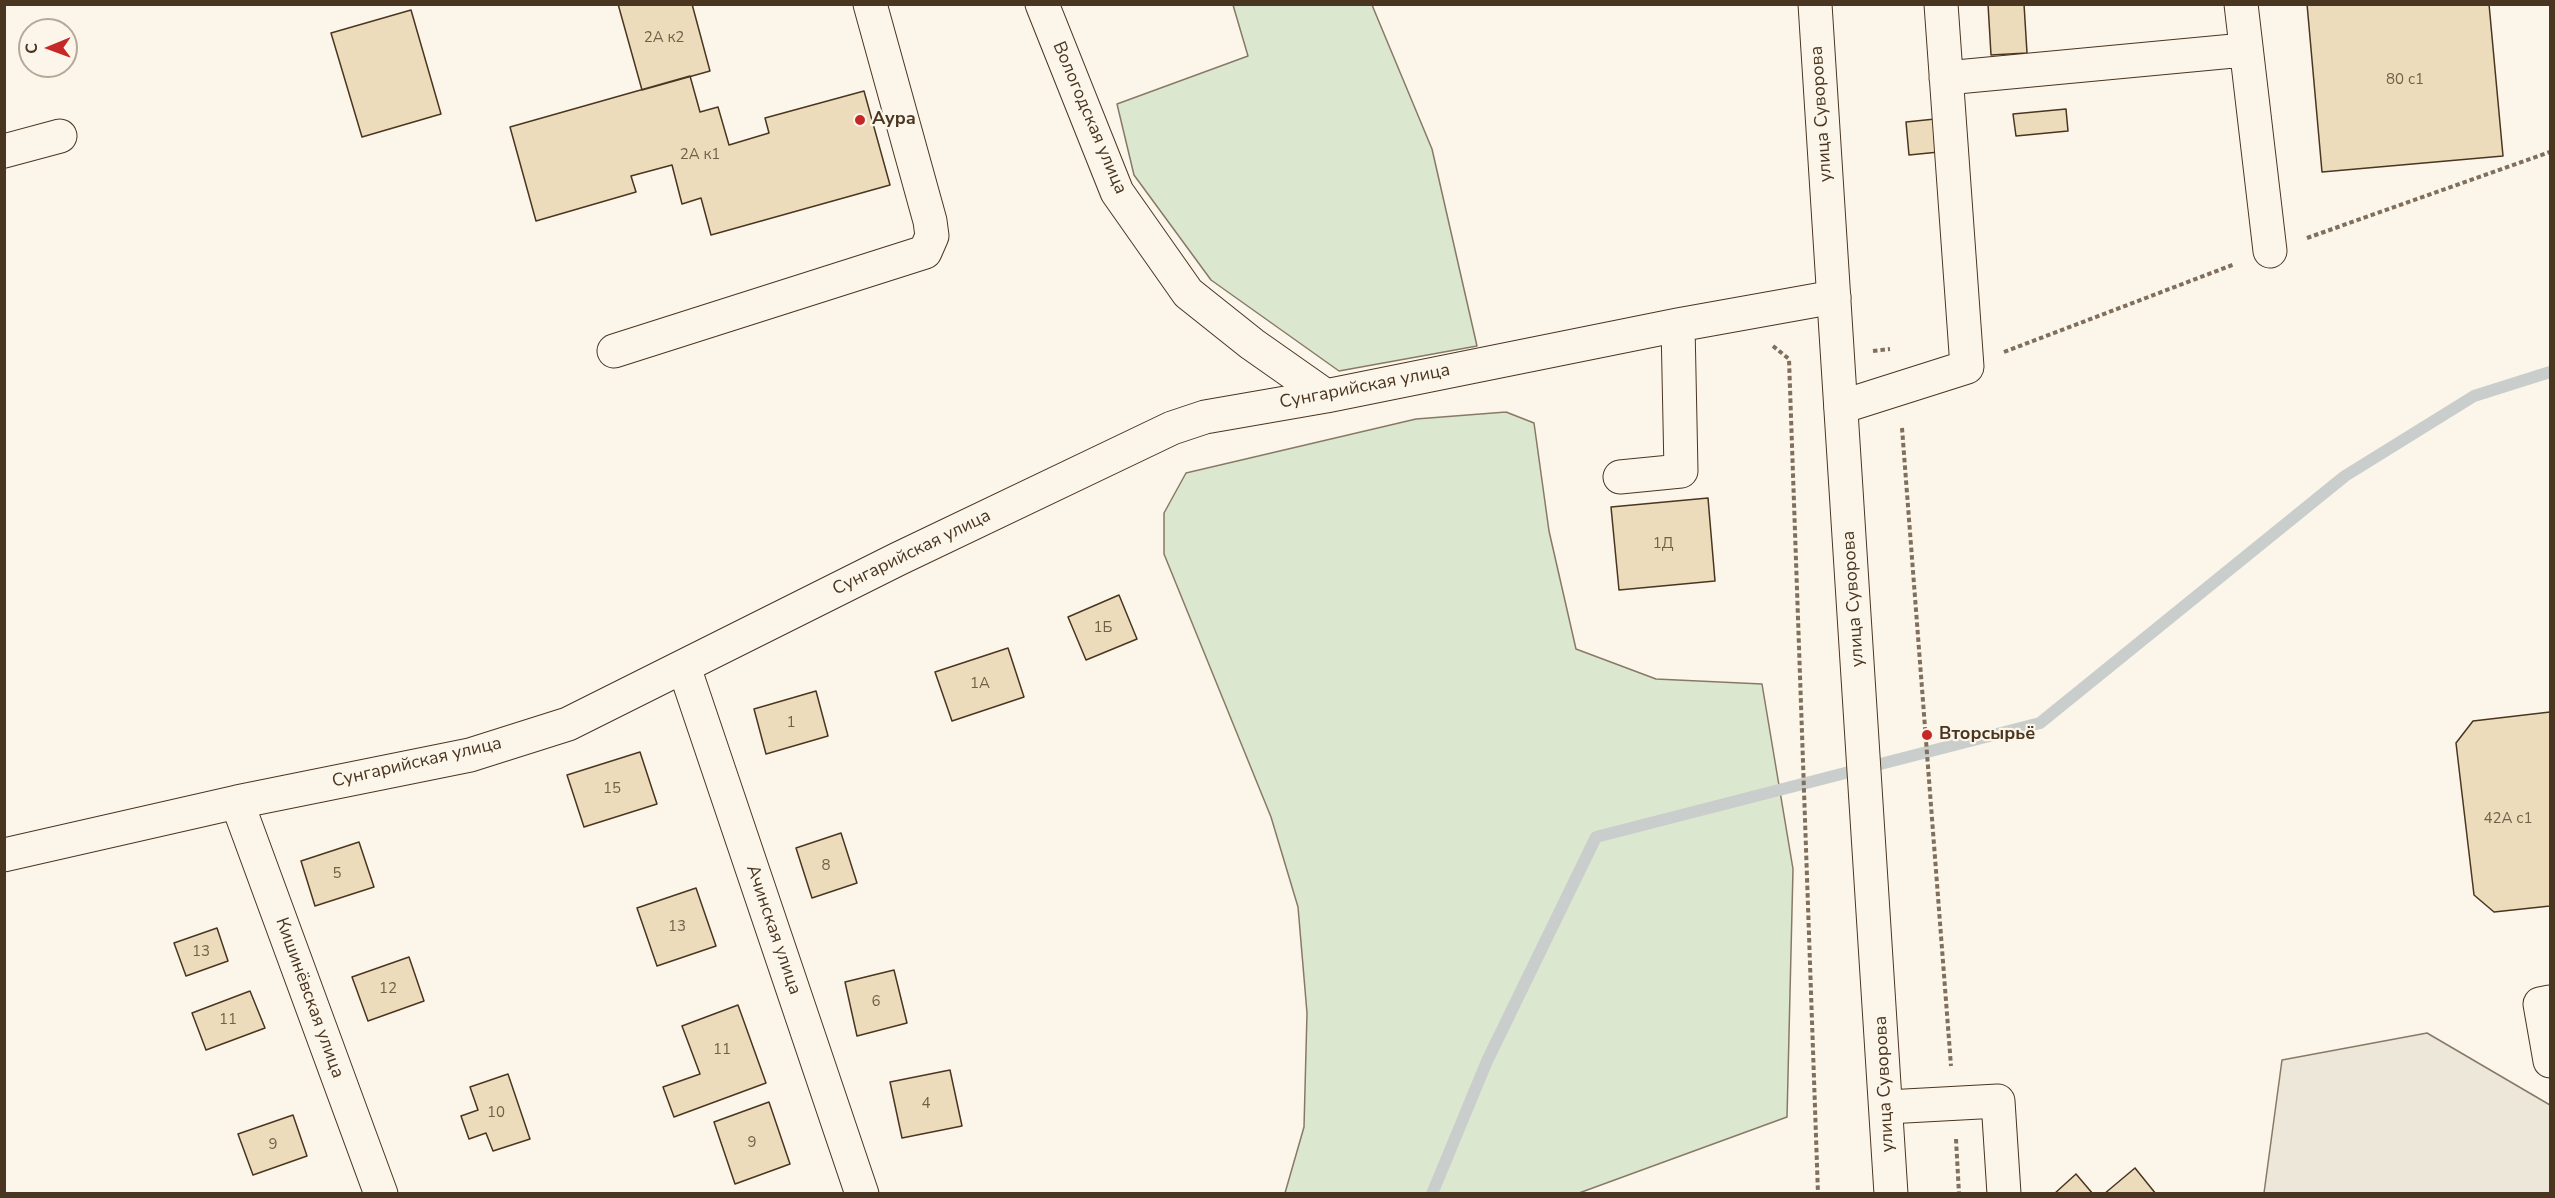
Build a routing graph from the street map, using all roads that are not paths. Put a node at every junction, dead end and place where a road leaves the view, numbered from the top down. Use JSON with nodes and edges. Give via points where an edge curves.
{"nodes":[{"id":1,"x":870,"y":4,"type":"edge"},
{"id":2,"x":1042,"y":4,"type":"edge"},
{"id":3,"x":1815,"y":4,"type":"edge"},
{"id":4,"x":1941,"y":4,"type":"edge"},
{"id":5,"x":2241,"y":4,"type":"edge"},
{"id":6,"x":2244,"y":50,"type":"junction"},
{"id":7,"x":1946,"y":78,"type":"junction"},
{"id":8,"x":60,"y":136,"type":"dead end"},
{"id":9,"x":4,"y":151,"type":"edge"},
{"id":10,"x":2270,"y":251,"type":"dead end"},
{"id":11,"x":1834,"y":297,"type":"junction"},
{"id":12,"x":1678,"y":325,"type":"junction"},
{"id":13,"x":615,"y":351,"type":"dead end"},
{"id":14,"x":1326,"y":396,"type":"junction"},
{"id":15,"x":1841,"y":407,"type":"junction"},
{"id":16,"x":1620,"y":477,"type":"dead end"},
{"id":17,"x":684,"y":667,"type":"junction"},
{"id":18,"x":237,"y":802,"type":"junction"},
{"id":19,"x":4,"y":855,"type":"edge"},
{"id":20,"x":2550,"y":1002,"type":"edge"},
{"id":21,"x":2550,"y":1061,"type":"edge"},
{"id":22,"x":1887,"y":1107,"type":"junction"},
{"id":23,"x":381,"y":1194,"type":"edge"},
{"id":24,"x":862,"y":1194,"type":"edge"},
{"id":25,"x":1891,"y":1194,"type":"edge"},
{"id":26,"x":2004,"y":1194,"type":"edge"}],
"edges":[{"from":1,"to":13,"type":"street","via":[[930,221],[932,236],[925,252]]},
{"from":2,"to":14,"type":"street","name":"Вологодская улица","via":[[1117,192],[1188,293]]},
{"from":3,"to":11,"type":"street","name":"улица Суворова"},
{"from":4,"to":7,"type":"street"},
{"from":5,"to":6,"type":"street"},
{"from":6,"to":7,"type":"street"},
{"from":6,"to":10,"type":"street"},
{"from":7,"to":15,"type":"street","via":[[1967,367]]},
{"from":8,"to":9,"type":"street"},
{"from":11,"to":12,"type":"street","name":"Сунгарийская улица"},
{"from":11,"to":15,"type":"street","name":"улица Суворова"},
{"from":12,"to":14,"type":"street","name":"Сунгарийская улица"},
{"from":12,"to":16,"type":"street","via":[[1681,471]]},
{"from":14,"to":17,"type":"street","name":"Сунгарийская улица","via":[[1205,417],[1172,428]]},
{"from":15,"to":22,"type":"street","name":"улица Суворова"},
{"from":17,"to":18,"type":"street","name":"Сунгарийская улица","via":[[568,724],[470,755]]},
{"from":17,"to":24,"type":"street","name":"Ачинская улица"},
{"from":18,"to":19,"type":"street","name":"Сунгарийская улица"},
{"from":18,"to":23,"type":"street","name":"Кишинёвская улица"},
{"from":20,"to":21,"type":"street","via":[[2540,1004]]},
{"from":22,"to":25,"type":"street","name":"улица Суворова"},
{"from":22,"to":26,"type":"street","via":[[1998,1101]]}]}
